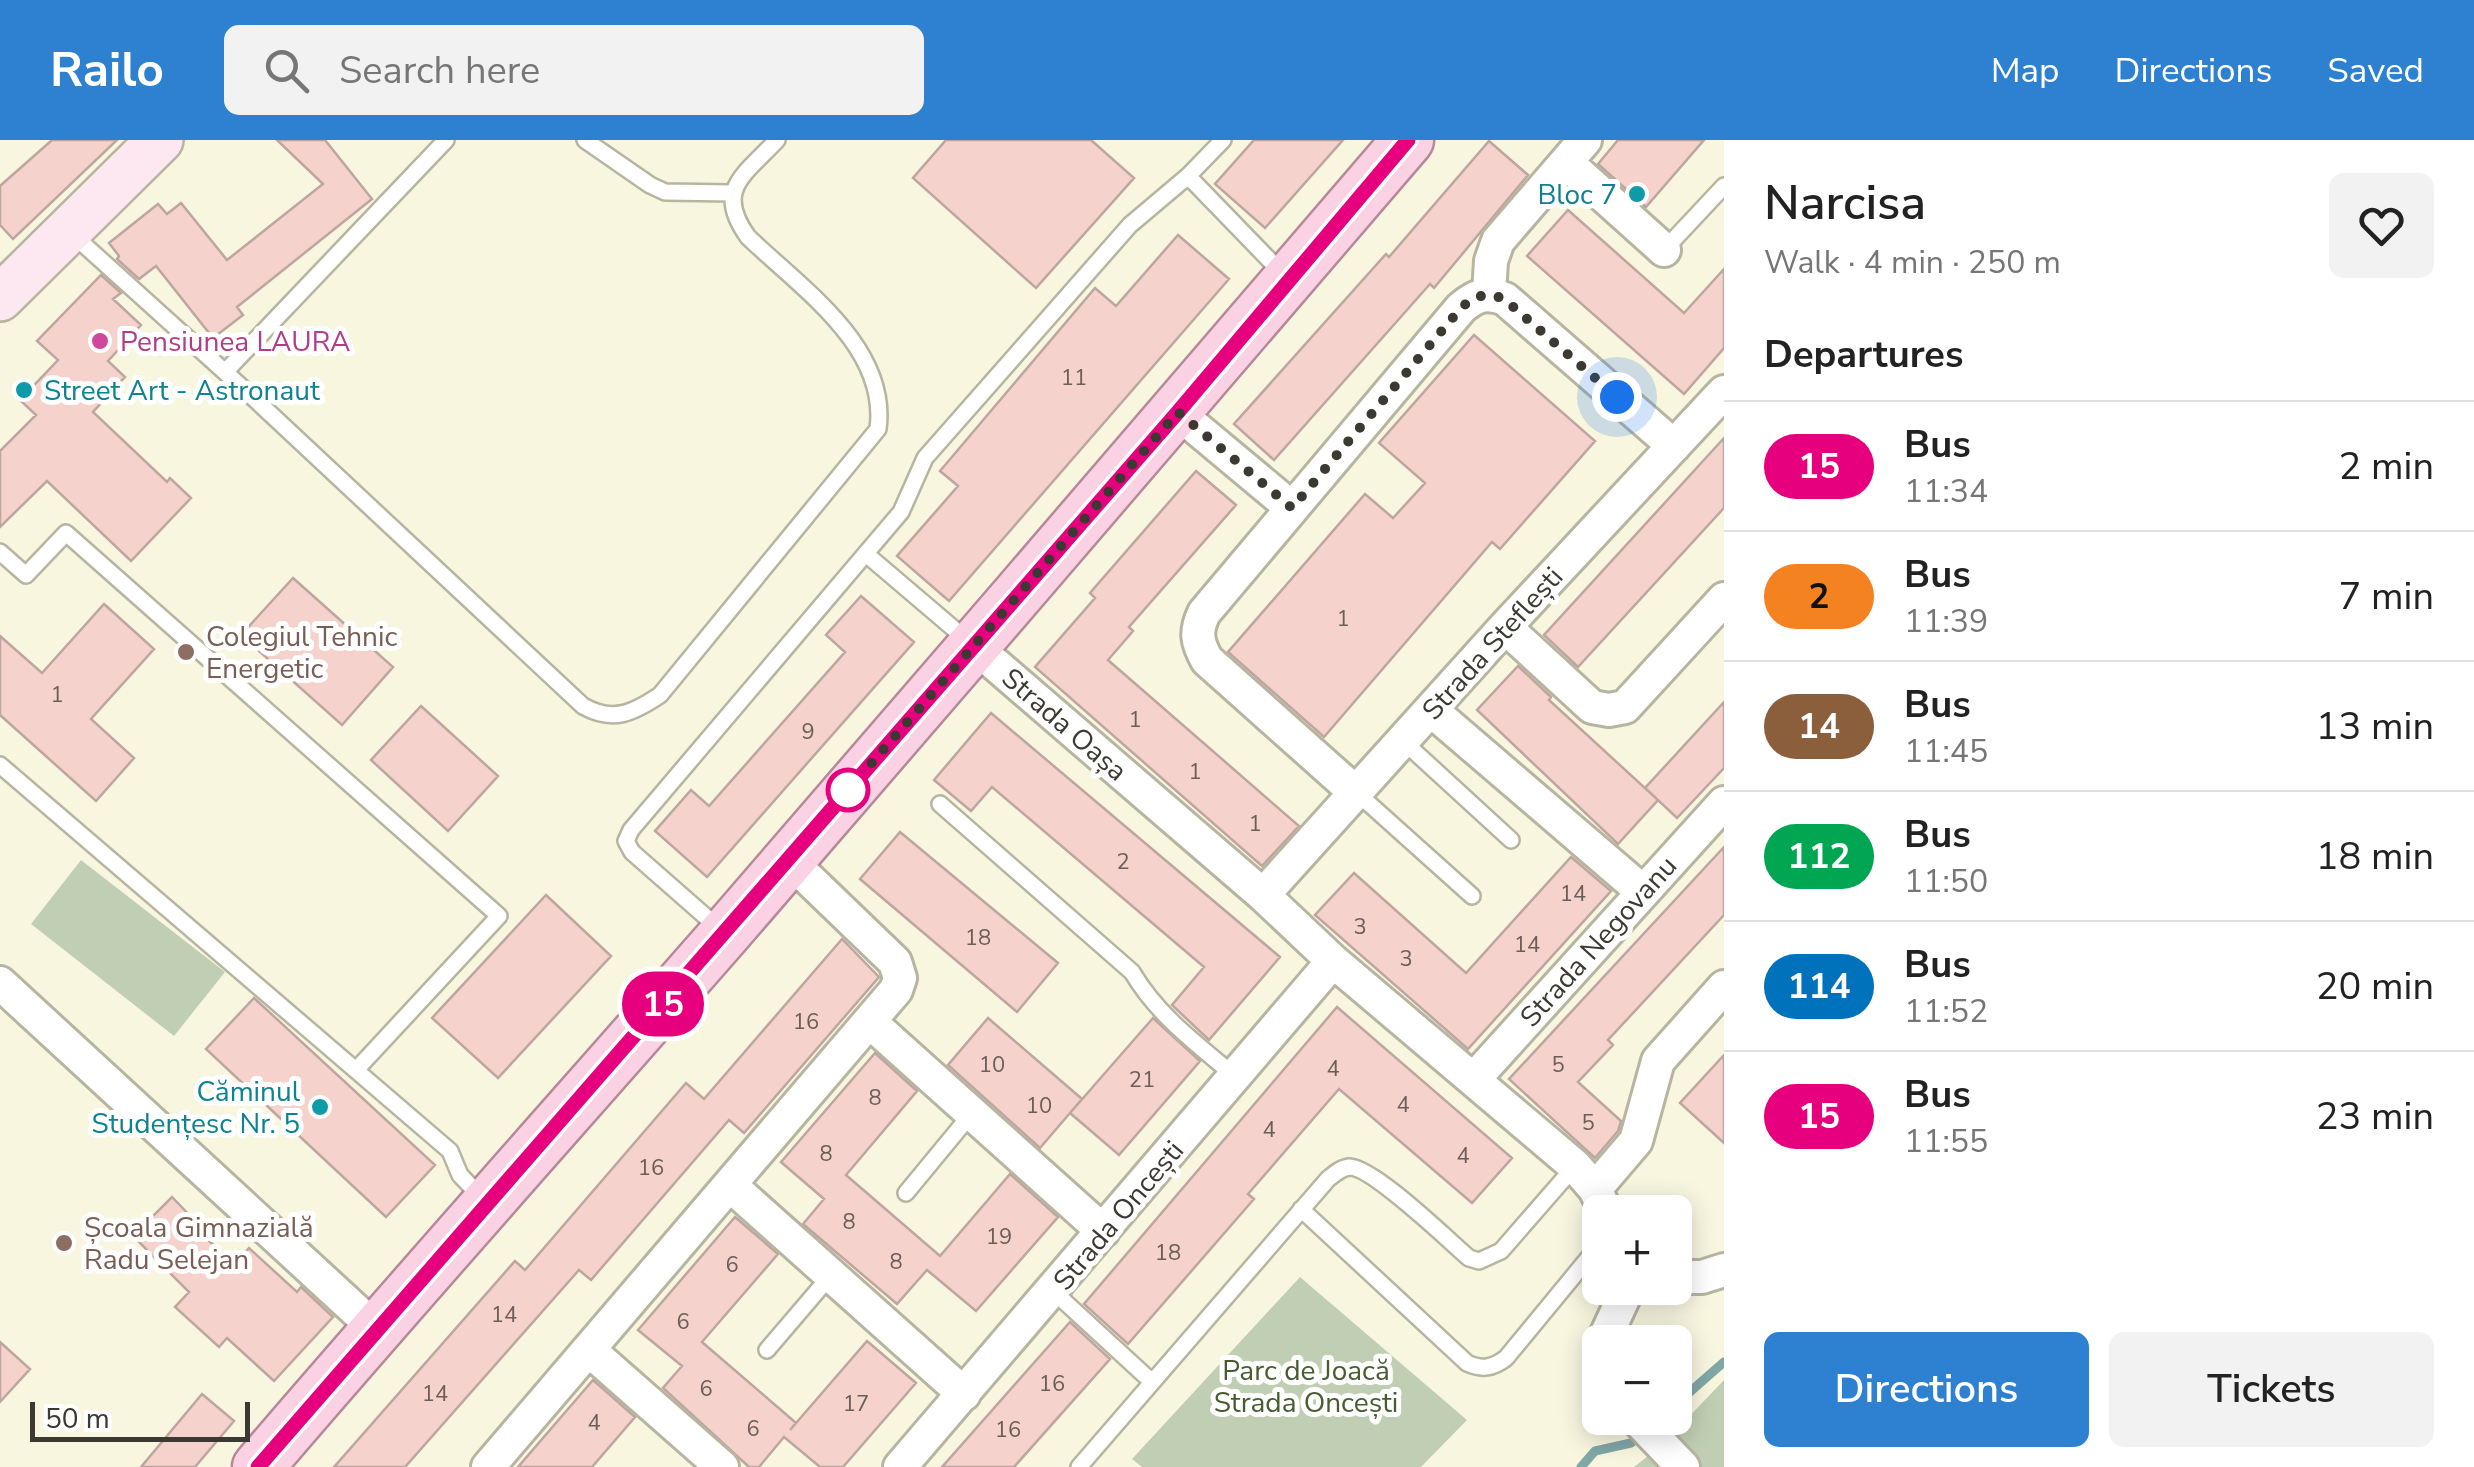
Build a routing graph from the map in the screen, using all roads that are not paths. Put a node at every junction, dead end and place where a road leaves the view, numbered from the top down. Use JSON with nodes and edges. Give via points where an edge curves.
{"nodes":[{"id":1,"x":160,"y":140,"type":"edge"},
{"id":2,"x":446,"y":140,"type":"edge"},
{"id":3,"x":585,"y":140,"type":"edge"},
{"id":4,"x":777,"y":140,"type":"edge"},
{"id":5,"x":1223,"y":140,"type":"edge"},
{"id":6,"x":1408,"y":140,"type":"edge"},
{"id":7,"x":1575,"y":151,"type":"edge"},
{"id":8,"x":1188,"y":176,"type":"junction"},
{"id":9,"x":1724,"y":186,"type":"edge"},
{"id":10,"x":734,"y":193,"type":"junction"},
{"id":11,"x":68,"y":231,"type":"junction"},
{"id":12,"x":1664,"y":250,"type":"joint"},
{"id":13,"x":1288,"y":280,"type":"junction"},
{"id":14,"x":1489,"y":293,"type":"junction"},
{"id":15,"x":0,"y":298,"type":"edge"},
{"id":16,"x":225,"y":372,"type":"junction"},
{"id":17,"x":1724,"y":392,"type":"edge"},
{"id":18,"x":1178,"y":412,"type":"junction"},
{"id":19,"x":1674,"y":446,"type":"junction"},
{"id":20,"x":1292,"y":508,"type":"junction"},
{"id":21,"x":0,"y":552,"type":"edge"},
{"id":22,"x":866,"y":554,"type":"junction"},
{"id":23,"x":1724,"y":599,"type":"edge"},
{"id":24,"x":1505,"y":627,"type":"junction"},
{"id":25,"x":974,"y":646,"type":"junction"},
{"id":26,"x":1431,"y":710,"type":"junction"},
{"id":27,"x":1403,"y":741,"type":"junction"},
{"id":28,"x":0,"y":765,"type":"edge"},
{"id":29,"x":1355,"y":792,"type":"junction"},
{"id":30,"x":1724,"y":803,"type":"edge"},
{"id":31,"x":940,"y":804,"type":"dead end"},
{"id":32,"x":1511,"y":840,"type":"dead end"},
{"id":33,"x":788,"y":860,"type":"junction"},
{"id":34,"x":1642,"y":891,"type":"junction"},
{"id":35,"x":1262,"y":895,"type":"junction"},
{"id":36,"x":1472,"y":896,"type":"dead end"},
{"id":37,"x":725,"y":934,"type":"junction"},
{"id":38,"x":1334,"y":961,"type":"junction"},
{"id":39,"x":0,"y":983,"type":"edge"},
{"id":40,"x":1724,"y":987,"type":"edge"},
{"id":41,"x":870,"y":1022,"type":"junction"},
{"id":42,"x":356,"y":1070,"type":"junction"},
{"id":43,"x":1236,"y":1077,"type":"junction"},
{"id":44,"x":1474,"y":1079,"type":"junction"},
{"id":45,"x":972,"y":1113,"type":"junction"},
{"id":46,"x":730,"y":1184,"type":"junction"},
{"id":47,"x":1592,"y":1189,"type":"edge"},
{"id":48,"x":906,"y":1193,"type":"dead end"},
{"id":49,"x":488,"y":1203,"type":"junction"},
{"id":50,"x":1301,"y":1210,"type":"junction"},
{"id":51,"x":1103,"y":1231,"type":"junction"},
{"id":52,"x":1582,"y":1266,"type":"edge"},
{"id":53,"x":1724,"y":1270,"type":"edge"},
{"id":54,"x":831,"y":1275,"type":"junction"},
{"id":55,"x":1692,"y":1278,"type":"edge"},
{"id":56,"x":1052,"y":1292,"type":"junction"},
{"id":57,"x":376,"y":1328,"type":"junction"},
{"id":58,"x":589,"y":1350,"type":"junction"},
{"id":59,"x":767,"y":1350,"type":"dead end"},
{"id":60,"x":1152,"y":1382,"type":"junction"},
{"id":61,"x":964,"y":1394,"type":"junction"},
{"id":62,"x":1653,"y":1435,"type":"edge"},
{"id":63,"x":1673,"y":1456,"type":"edge"},
{"id":64,"x":258,"y":1467,"type":"edge"},
{"id":65,"x":488,"y":1467,"type":"edge"},
{"id":66,"x":722,"y":1467,"type":"edge"},
{"id":67,"x":900,"y":1467,"type":"edge"},
{"id":68,"x":1079,"y":1467,"type":"edge"}],
"edges":[{"from":1,"to":11,"type":"street"},
{"from":2,"to":16,"type":"lane"},
{"from":3,"to":10,"type":"lane","via":[[665,192]]},
{"from":4,"to":10,"type":"lane"},
{"from":5,"to":8,"type":"lane"},
{"from":6,"to":13,"type":"main road"},
{"from":7,"to":12,"type":"street"},
{"from":7,"to":14,"type":"street","via":[[1498,241]]},
{"from":8,"to":13,"type":"lane"},
{"from":8,"to":22,"type":"lane","via":[[1130,225],[925,458],[901,512]]},
{"from":9,"to":12,"type":"lane"},
{"from":10,"to":16,"type":"lane","via":[[734,218],[748,237],[852,337],[877,388],[878,429],[660,695],[618,717],[583,706]]},
{"from":11,"to":15,"type":"street"},
{"from":11,"to":16,"type":"lane"},
{"from":13,"to":18,"type":"main road"},
{"from":14,"to":19,"type":"street"},
{"from":14,"to":20,"type":"street","via":[[1461,308]]},
{"from":17,"to":19,"type":"street","name":"Strada Steflești"},
{"from":18,"to":20,"type":"street"},
{"from":18,"to":25,"type":"main road"},
{"from":19,"to":24,"type":"street","name":"Strada Steflești"},
{"from":20,"to":29,"type":"street","via":[[1204,612],[1196,629],[1199,646]]},
{"from":21,"to":42,"type":"lane","via":[[26,575],[66,533],[498,916]]},
{"from":22,"to":25,"type":"lane","name":"Strada Oașa"},
{"from":22,"to":37,"type":"lane","via":[[626,841]]},
{"from":23,"to":24,"type":"street","via":[[1625,706],[1609,710],[1592,708]]},
{"from":24,"to":26,"type":"street","name":"Strada Steflești"},
{"from":25,"to":33,"type":"main road"},
{"from":25,"to":35,"type":"street","name":"Strada Oașa"},
{"from":26,"to":27,"type":"street","name":"Strada Steflești"},
{"from":26,"to":34,"type":"street"},
{"from":27,"to":29,"type":"street","name":"Strada Steflești"},
{"from":27,"to":32,"type":"lane"},
{"from":28,"to":42,"type":"lane"},
{"from":29,"to":35,"type":"street","name":"Strada Steflești"},
{"from":29,"to":36,"type":"lane"},
{"from":30,"to":34,"type":"street","name":"Strada Negovanu"},
{"from":31,"to":43,"type":"lane","via":[[1132,972],[1167,1019]]},
{"from":33,"to":37,"type":"main road"},
{"from":33,"to":41,"type":"street","via":[[895,962],[896,990]]},
{"from":34,"to":44,"type":"street","name":"Strada Negovanu"},
{"from":35,"to":38,"type":"street","name":"Strada Oașa"},
{"from":37,"to":49,"type":"main road"},
{"from":38,"to":43,"type":"street","name":"Strada Oncești"},
{"from":38,"to":44,"type":"street","name":"Strada Oașa"},
{"from":39,"to":57,"type":"street"},
{"from":40,"to":47,"type":"street","via":[[1658,1061],[1636,1141]]},
{"from":41,"to":45,"type":"street"},
{"from":41,"to":46,"type":"street"},
{"from":42,"to":49,"type":"lane","via":[[450,1151],[460,1175]]},
{"from":43,"to":51,"type":"street","name":"Strada Oncești"},
{"from":44,"to":47,"type":"street","name":"Strada Oașa"},
{"from":45,"to":48,"type":"lane"},
{"from":45,"to":51,"type":"street"},
{"from":46,"to":54,"type":"street"},
{"from":46,"to":58,"type":"street"},
{"from":47,"to":50,"type":"lane","via":[[1480,1261],[1358,1168],[1328,1178]]},
{"from":49,"to":57,"type":"main road"},
{"from":50,"to":52,"type":"lane","via":[[1476,1367],[1506,1358]]},
{"from":50,"to":60,"type":"lane"},
{"from":51,"to":56,"type":"street","name":"Strada Oncești"},
{"from":53,"to":55,"type":"street"},
{"from":54,"to":59,"type":"lane"},
{"from":54,"to":61,"type":"street"},
{"from":56,"to":60,"type":"lane"},
{"from":56,"to":61,"type":"street","name":"Strada Oncești"},
{"from":57,"to":64,"type":"main road"},
{"from":58,"to":65,"type":"street"},
{"from":58,"to":66,"type":"street"},
{"from":60,"to":68,"type":"lane"},
{"from":61,"to":67,"type":"street","name":"Strada Oncești"},
{"from":62,"to":63,"type":"street"}]}
